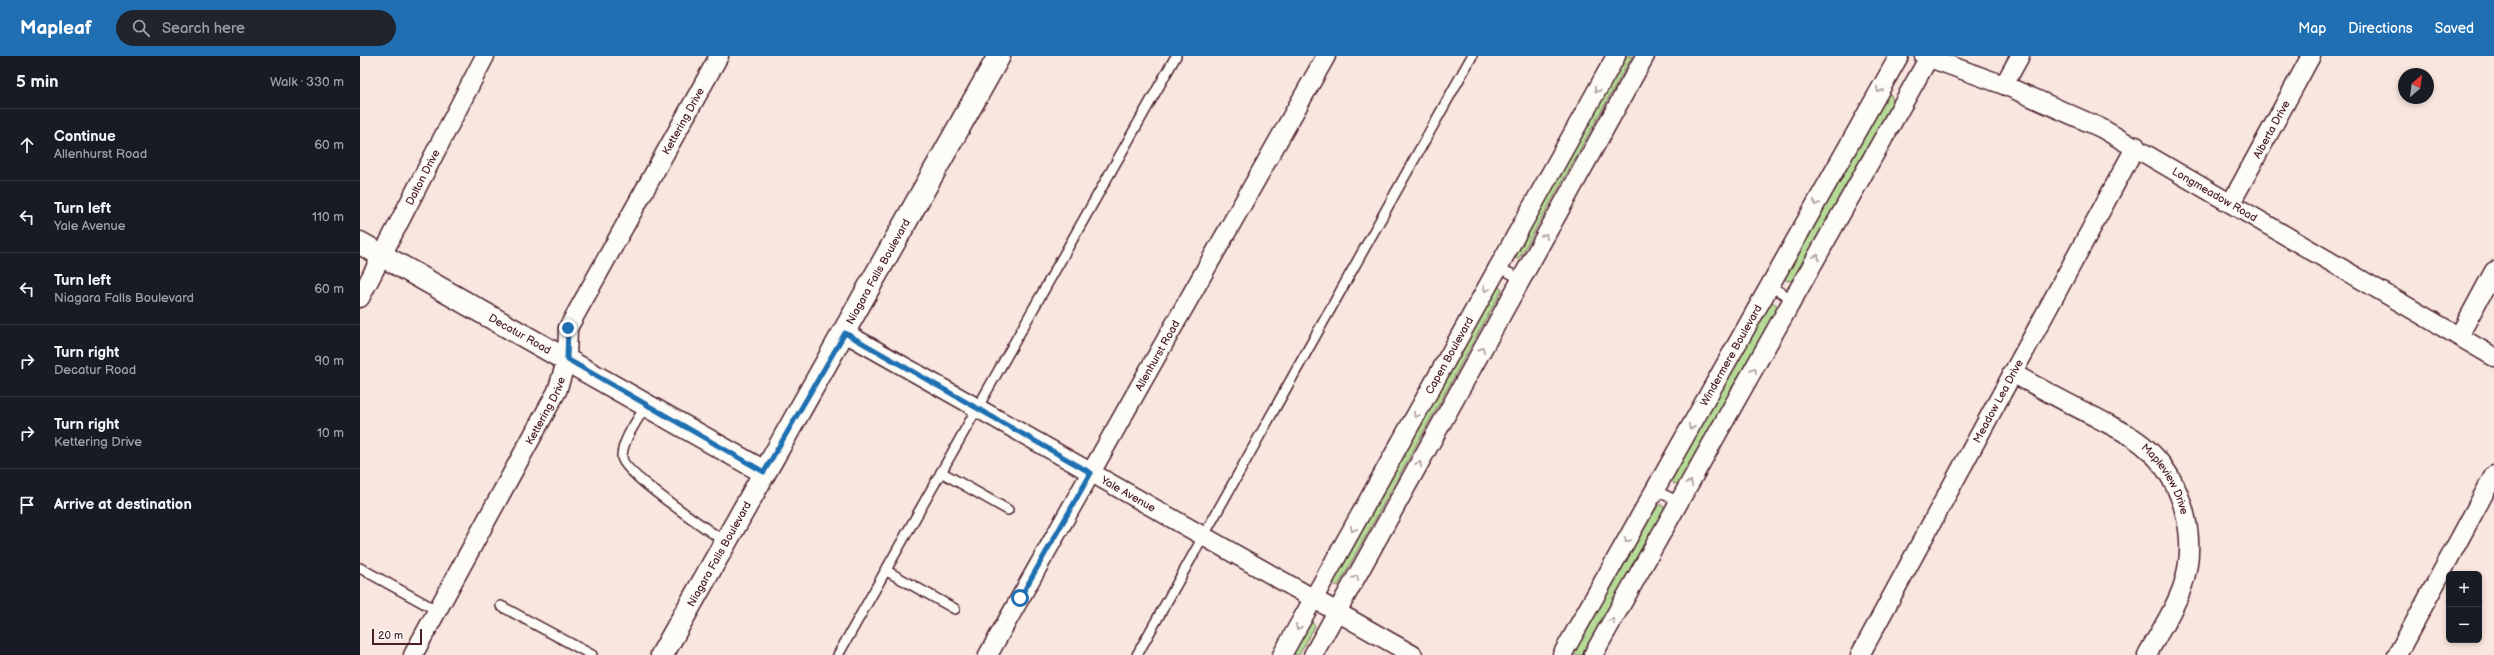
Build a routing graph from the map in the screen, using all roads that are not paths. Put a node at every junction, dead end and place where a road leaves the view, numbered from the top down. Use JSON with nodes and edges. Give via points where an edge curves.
{"nodes":[{"id":1,"x":485,"y":56,"type":"edge"},
{"id":2,"x":719,"y":56,"type":"edge"},
{"id":3,"x":1000,"y":56,"type":"edge"},
{"id":4,"x":1176,"y":56,"type":"edge"},
{"id":5,"x":1326,"y":56,"type":"edge"},
{"id":6,"x":1472,"y":56,"type":"edge"},
{"id":7,"x":1616,"y":56,"type":"edge"},
{"id":8,"x":1645,"y":56,"type":"edge"},
{"id":9,"x":1899,"y":56,"type":"edge"},
{"id":10,"x":2020,"y":56,"type":"edge"},
{"id":11,"x":2312,"y":56,"type":"edge"},
{"id":12,"x":1926,"y":57,"type":"edge"},
{"id":13,"x":2004,"y":85,"type":"junction"},
{"id":14,"x":2136,"y":146,"type":"junction"},
{"id":15,"x":2231,"y":203,"type":"junction"},
{"id":16,"x":360,"y":243,"type":"edge"},
{"id":17,"x":382,"y":256,"type":"junction"},
{"id":18,"x":1498,"y":267,"type":"junction"},
{"id":19,"x":2494,"y":272,"type":"edge"},
{"id":20,"x":1521,"y":279,"type":"junction"},
{"id":21,"x":1769,"y":286,"type":"junction"},
{"id":22,"x":360,"y":298,"type":"edge"},
{"id":23,"x":1793,"y":299,"type":"junction"},
{"id":24,"x":845,"y":333,"type":"junction"},
{"id":25,"x":2459,"y":336,"type":"junction"},
{"id":26,"x":2494,"y":357,"type":"edge"},
{"id":27,"x":567,"y":359,"type":"junction"},
{"id":28,"x":2012,"y":373,"type":"junction"},
{"id":29,"x":647,"y":404,"type":"junction"},
{"id":30,"x":976,"y":408,"type":"junction"},
{"id":31,"x":764,"y":472,"type":"junction"},
{"id":32,"x":941,"y":472,"type":"junction"},
{"id":33,"x":1091,"y":473,"type":"junction"},
{"id":34,"x":2494,"y":475,"type":"edge"},
{"id":35,"x":1655,"y":490,"type":"junction"},
{"id":36,"x":1679,"y":502,"type":"junction"},
{"id":37,"x":1008,"y":510,"type":"dead end"},
{"id":38,"x":1203,"y":536,"type":"junction"},
{"id":39,"x":725,"y":542,"type":"junction"},
{"id":40,"x":360,"y":568,"type":"edge"},
{"id":41,"x":885,"y":570,"type":"junction"},
{"id":42,"x":1314,"y":599,"type":"junction"},
{"id":43,"x":501,"y":606,"type":"dead end"},
{"id":44,"x":955,"y":609,"type":"dead end"},
{"id":45,"x":438,"y":611,"type":"junction"},
{"id":46,"x":1337,"y":612,"type":"junction"},
{"id":47,"x":413,"y":655,"type":"edge"},
{"id":48,"x":592,"y":655,"type":"edge"},
{"id":49,"x":662,"y":655,"type":"edge"},
{"id":50,"x":838,"y":655,"type":"edge"},
{"id":51,"x":988,"y":655,"type":"edge"},
{"id":52,"x":1136,"y":655,"type":"edge"},
{"id":53,"x":1282,"y":655,"type":"edge"},
{"id":54,"x":1313,"y":655,"type":"edge"},
{"id":55,"x":1413,"y":655,"type":"edge"},
{"id":56,"x":1562,"y":655,"type":"edge"},
{"id":57,"x":1593,"y":655,"type":"edge"},
{"id":58,"x":1860,"y":655,"type":"edge"},
{"id":59,"x":2147,"y":655,"type":"edge"},
{"id":60,"x":2397,"y":655,"type":"edge"}],
"edges":[{"from":1,"to":17,"type":"street","name":"Dalton Drive"},
{"from":2,"to":27,"type":"street","name":"Kettering Drive","via":[[568,328]]},
{"from":3,"to":24,"type":"main road","name":"Niagara Falls Boulevard"},
{"from":4,"to":30,"type":"lane"},
{"from":5,"to":33,"type":"street","name":"Allenhurst Road"},
{"from":6,"to":38,"type":"lane"},
{"from":7,"to":18,"type":"street","name":"Capen Boulevard","one_way":true},
{"from":20,"to":8,"type":"street","one_way":true},
{"from":9,"to":21,"type":"street","name":"Windermere Boulevard","one_way":true},
{"from":10,"to":13,"type":"street"},
{"from":11,"to":15,"type":"street","name":"Alberta Drive"},
{"from":12,"to":13,"type":"street","name":"Longmeadow Road"},
{"from":23,"to":12,"type":"street","one_way":true},
{"from":13,"to":14,"type":"street","name":"Longmeadow Road"},
{"from":14,"to":15,"type":"street","name":"Longmeadow Road"},
{"from":14,"to":28,"type":"street","name":"Meadow Lea Drive"},
{"from":15,"to":25,"type":"street","name":"Longmeadow Road"},
{"from":16,"to":17,"type":"main road","name":"Decatur Road"},
{"from":17,"to":22,"type":"street","name":"Dalton Drive"},
{"from":17,"to":27,"type":"main road","name":"Decatur Road"},
{"from":18,"to":20,"type":"lane"},
{"from":18,"to":42,"type":"street","name":"Capen Boulevard","one_way":true},
{"from":19,"to":25,"type":"street"},
{"from":46,"to":20,"type":"street","one_way":true},
{"from":21,"to":23,"type":"lane"},
{"from":21,"to":35,"type":"street","name":"Windermere Boulevard","one_way":true},
{"from":36,"to":23,"type":"street","one_way":true},
{"from":24,"to":30,"type":"street","name":"Yale Avenue"},
{"from":24,"to":31,"type":"main road","name":"Niagara Falls Boulevard"},
{"from":25,"to":26,"type":"street","name":"Longmeadow Road"},
{"from":27,"to":29,"type":"main road","name":"Decatur Road"},
{"from":27,"to":45,"type":"street","name":"Kettering Drive","via":[[557,391]]},
{"from":28,"to":58,"type":"street","name":"Meadow Lea Drive"},
{"from":28,"to":59,"type":"street","name":"Mapleview Drive","via":[[2135,439],[2156,458],[2172,482],[2187,523],[2187,569],[2183,587]]},
{"from":29,"to":31,"type":"main road","name":"Decatur Road"},
{"from":29,"to":39,"type":"lane","via":[[624,445],[622,459],[626,467],[653,490]]},
{"from":30,"to":32,"type":"lane"},
{"from":30,"to":33,"type":"street","name":"Yale Avenue"},
{"from":31,"to":39,"type":"main road","name":"Niagara Falls Boulevard"},
{"from":32,"to":37,"type":"lane"},
{"from":32,"to":41,"type":"lane"},
{"from":33,"to":38,"type":"street","name":"Yale Avenue"},
{"from":33,"to":51,"type":"street","name":"Allenhurst Road"},
{"from":34,"to":60,"type":"street"},
{"from":35,"to":36,"type":"lane"},
{"from":35,"to":56,"type":"street","name":"Windermere Boulevard","one_way":true},
{"from":57,"to":36,"type":"street","one_way":true},
{"from":38,"to":42,"type":"street","name":"Yale Avenue"},
{"from":38,"to":52,"type":"lane"},
{"from":39,"to":49,"type":"main road","name":"Niagara Falls Boulevard"},
{"from":40,"to":45,"type":"lane"},
{"from":41,"to":44,"type":"lane"},
{"from":41,"to":50,"type":"lane"},
{"from":42,"to":46,"type":"street","name":"Yale Avenue"},
{"from":42,"to":53,"type":"street","name":"Capen Boulevard","one_way":true},
{"from":43,"to":48,"type":"lane"},
{"from":45,"to":47,"type":"street","name":"Kettering Drive"},
{"from":46,"to":54,"type":"street"},
{"from":46,"to":55,"type":"street","name":"Yale Avenue"}]}
